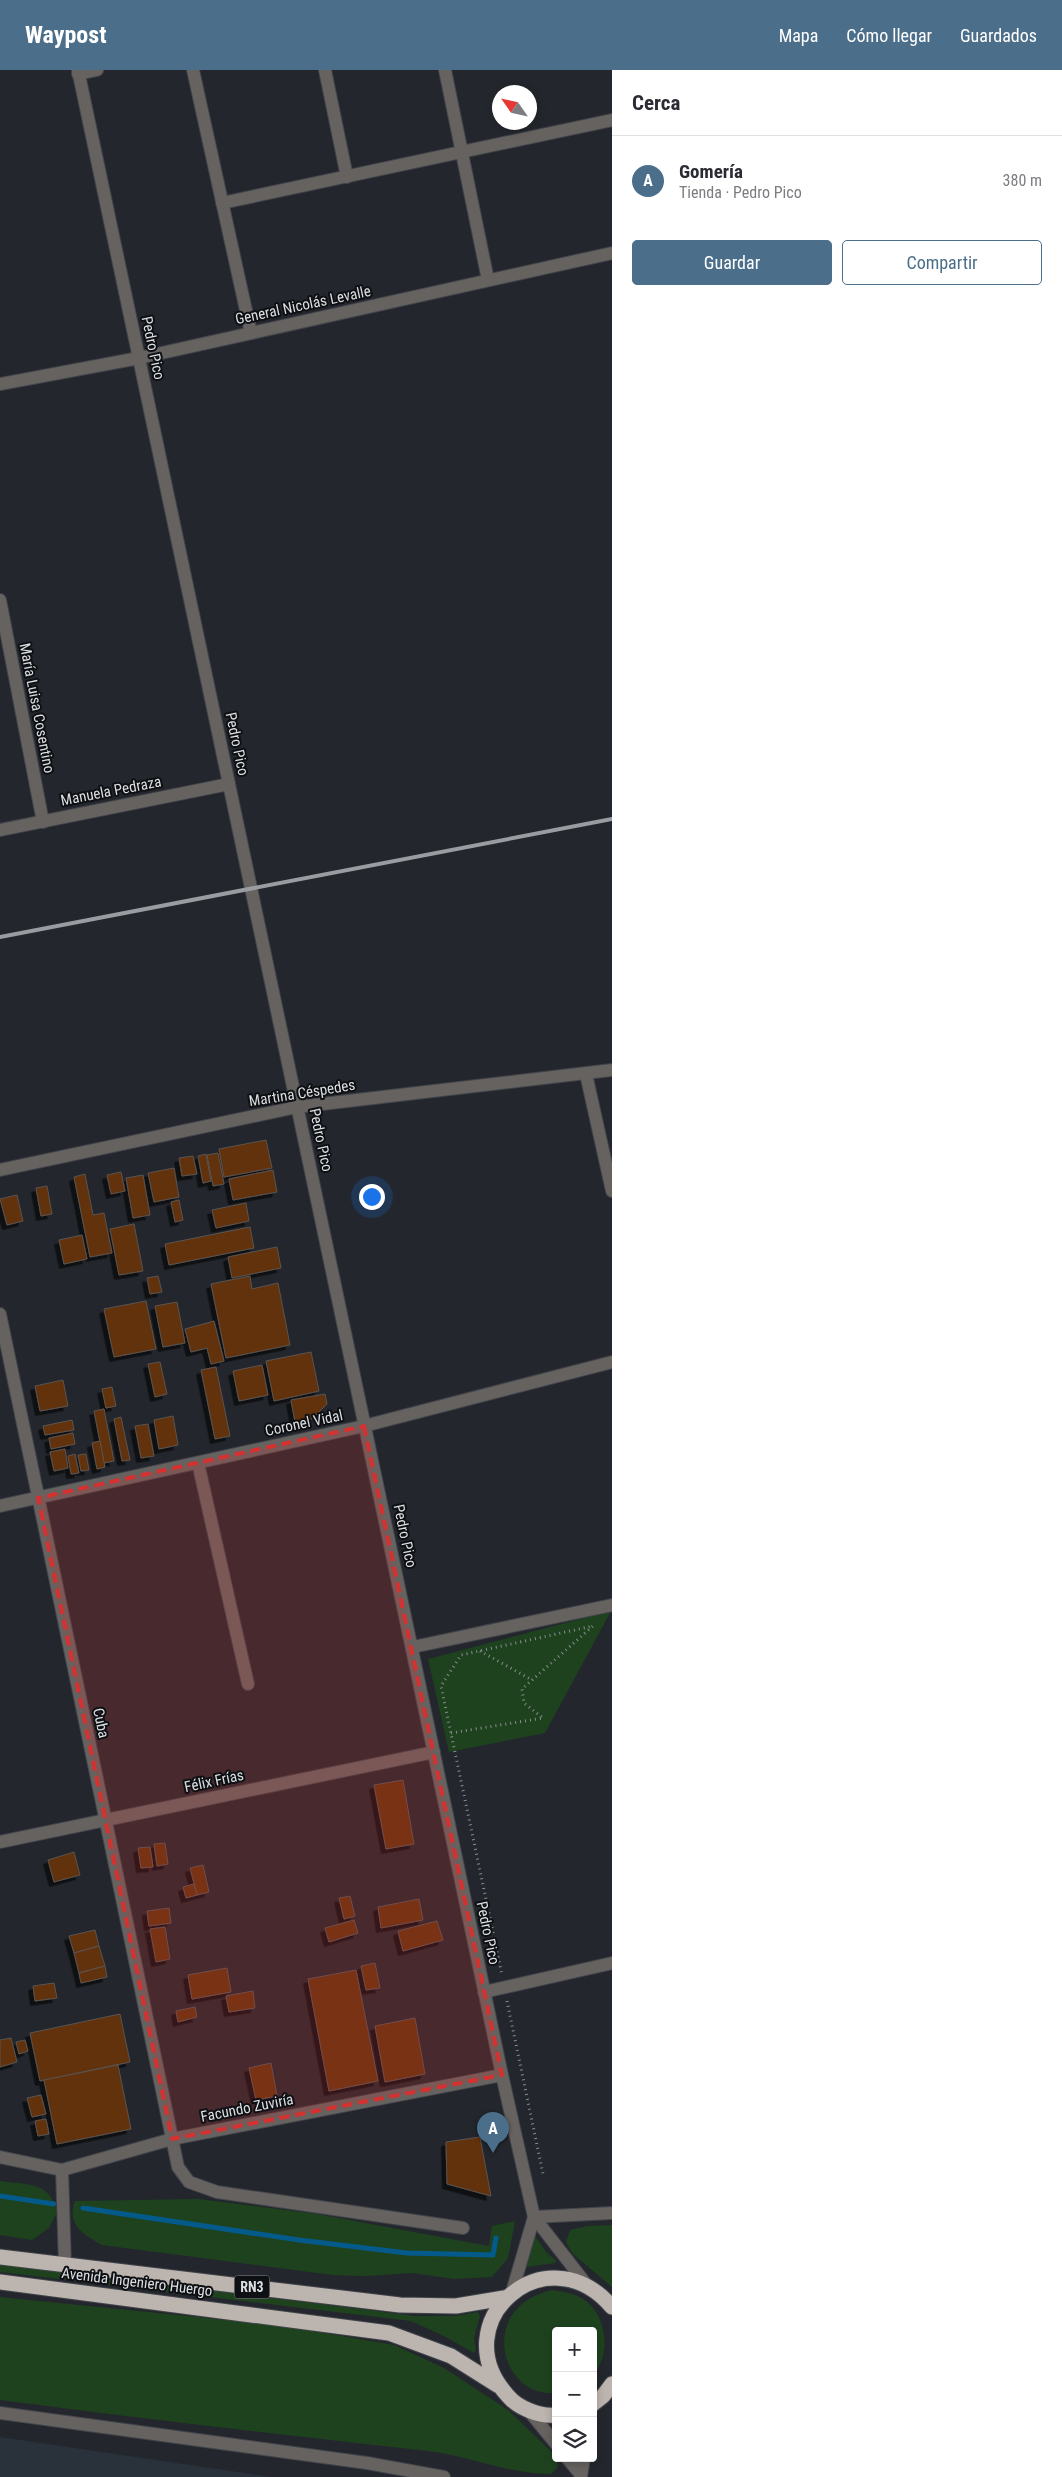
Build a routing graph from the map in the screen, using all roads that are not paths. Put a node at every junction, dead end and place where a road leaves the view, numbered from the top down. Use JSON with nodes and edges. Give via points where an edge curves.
{"nodes":[{"id":1,"x":97,"y":70,"type":"edge"},
{"id":2,"x":193,"y":70,"type":"edge"},
{"id":3,"x":325,"y":70,"type":"edge"},
{"id":4,"x":445,"y":70,"type":"edge"},
{"id":5,"x":78,"y":72,"type":"edge"},
{"id":6,"x":612,"y":120,"type":"edge"},
{"id":7,"x":462,"y":152,"type":"junction"},
{"id":8,"x":347,"y":177,"type":"junction"},
{"id":9,"x":222,"y":202,"type":"junction"},
{"id":10,"x":612,"y":253,"type":"edge"},
{"id":11,"x":488,"y":280,"type":"junction"},
{"id":12,"x":251,"y":333,"type":"junction"},
{"id":13,"x":138,"y":358,"type":"junction"},
{"id":14,"x":0,"y":384,"type":"edge"},
{"id":15,"x":0,"y":600,"type":"edge"},
{"id":16,"x":229,"y":784,"type":"junction"},
{"id":17,"x":43,"y":822,"type":"junction"},
{"id":18,"x":0,"y":830,"type":"edge"},
{"id":19,"x":612,"y":1070,"type":"edge"},
{"id":20,"x":586,"y":1074,"type":"junction"},
{"id":21,"x":297,"y":1107,"type":"junction"},
{"id":22,"x":0,"y":1170,"type":"edge"},
{"id":23,"x":612,"y":1191,"type":"edge"},
{"id":24,"x":0,"y":1314,"type":"edge"},
{"id":25,"x":612,"y":1362,"type":"edge"},
{"id":26,"x":364,"y":1426,"type":"junction"},
{"id":27,"x":198,"y":1463,"type":"junction"},
{"id":28,"x":38,"y":1498,"type":"junction"},
{"id":29,"x":0,"y":1506,"type":"edge"},
{"id":30,"x":612,"y":1605,"type":"edge"},
{"id":31,"x":413,"y":1647,"type":"junction"},
{"id":32,"x":248,"y":1684,"type":"dead end"},
{"id":33,"x":434,"y":1752,"type":"junction"},
{"id":34,"x":105,"y":1821,"type":"junction"},
{"id":35,"x":0,"y":1842,"type":"edge"},
{"id":36,"x":612,"y":1963,"type":"edge"},
{"id":37,"x":484,"y":1992,"type":"junction"},
{"id":38,"x":502,"y":2075,"type":"junction"},
{"id":39,"x":172,"y":2139,"type":"junction"},
{"id":40,"x":0,"y":2157,"type":"edge"},
{"id":41,"x":62,"y":2170,"type":"junction"},
{"id":42,"x":612,"y":2214,"type":"edge"},
{"id":43,"x":534,"y":2217,"type":"junction"},
{"id":44,"x":463,"y":2228,"type":"dead end"},
{"id":45,"x":0,"y":2257,"type":"edge"},
{"id":46,"x":64,"y":2265,"type":"junction"},
{"id":47,"x":0,"y":2282,"type":"edge"},
{"id":48,"x":586,"y":2284,"type":"junction"},
{"id":49,"x":508,"y":2295,"type":"junction"},
{"id":50,"x":612,"y":2307,"type":"edge"},
{"id":51,"x":612,"y":2384,"type":"edge"},
{"id":52,"x":497,"y":2385,"type":"junction"},
{"id":53,"x":603,"y":2398,"type":"edge"},
{"id":54,"x":530,"y":2411,"type":"junction"},
{"id":55,"x":0,"y":2413,"type":"edge"},
{"id":56,"x":552,"y":2414,"type":"edge"},
{"id":57,"x":552,"y":2439,"type":"edge"},
{"id":58,"x":570,"y":2462,"type":"edge"},
{"id":59,"x":583,"y":2462,"type":"edge"},
{"id":60,"x":581,"y":2476,"type":"edge"},
{"id":61,"x":444,"y":2477,"type":"edge"}],
"edges":[{"from":1,"to":5,"type":"street"},
{"from":2,"to":9,"type":"street"},
{"from":3,"to":8,"type":"street"},
{"from":4,"to":7,"type":"street"},
{"from":5,"to":13,"type":"street","name":"Pedro Pico"},
{"from":6,"to":7,"type":"street"},
{"from":7,"to":8,"type":"street"},
{"from":7,"to":11,"type":"street"},
{"from":8,"to":9,"type":"street"},
{"from":9,"to":12,"type":"street"},
{"from":10,"to":11,"type":"street","name":"General Nicolás Levalle"},
{"from":11,"to":12,"type":"street","name":"General Nicolás Levalle"},
{"from":12,"to":13,"type":"street","name":"General Nicolás Levalle"},
{"from":13,"to":14,"type":"street","name":"General Nicolás Levalle"},
{"from":13,"to":16,"type":"street","name":"Pedro Pico"},
{"from":15,"to":17,"type":"street","name":"María Luisa Cosentino"},
{"from":16,"to":17,"type":"street","name":"Manuela Pedraza"},
{"from":16,"to":21,"type":"street","name":"Pedro Pico"},
{"from":17,"to":18,"type":"street","name":"Manuela Pedraza"},
{"from":19,"to":20,"type":"street","name":"Martina Céspedes"},
{"from":20,"to":21,"type":"street","name":"Martina Céspedes"},
{"from":20,"to":23,"type":"street"},
{"from":21,"to":22,"type":"street","name":"Martina Céspedes"},
{"from":21,"to":26,"type":"street","name":"Pedro Pico"},
{"from":24,"to":28,"type":"street","name":"Cuba"},
{"from":25,"to":26,"type":"street","name":"Coronel Vidal"},
{"from":26,"to":27,"type":"street","name":"Coronel Vidal"},
{"from":26,"to":31,"type":"street","name":"Pedro Pico"},
{"from":27,"to":28,"type":"street","name":"Coronel Vidal"},
{"from":27,"to":32,"type":"street"},
{"from":28,"to":29,"type":"street","name":"Coronel Vidal"},
{"from":28,"to":34,"type":"street","name":"Cuba"},
{"from":30,"to":31,"type":"street"},
{"from":31,"to":33,"type":"street","name":"Pedro Pico"},
{"from":33,"to":34,"type":"street","name":"Félix Frías"},
{"from":33,"to":37,"type":"street","name":"Pedro Pico"},
{"from":34,"to":35,"type":"street","name":"Félix Frías"},
{"from":34,"to":39,"type":"street","name":"Cuba"},
{"from":36,"to":37,"type":"street"},
{"from":37,"to":38,"type":"street","name":"Pedro Pico"},
{"from":38,"to":39,"type":"street","name":"Facundo Zuviría"},
{"from":38,"to":43,"type":"street","name":"Pedro Pico"},
{"from":39,"to":41,"type":"street","name":"Facundo Zuviría"},
{"from":39,"to":44,"type":"street","name":"Cuba","via":[[178,2167],[189,2182],[217,2192]]},
{"from":40,"to":41,"type":"street","name":"Facundo Zuviría"},
{"from":41,"to":46,"type":"street"},
{"from":42,"to":43,"type":"street"},
{"from":43,"to":48,"type":"street","name":"Pedro Pico"},
{"from":43,"to":49,"type":"street","name":"Pedro Pico"},
{"from":45,"to":46,"type":"highway","name":"Avenida Ingeniero Huergo","number":"RN3"},
{"from":46,"to":49,"type":"highway","name":"Avenida Ingeniero Huergo","number":"RN3","via":[[400,2305],[456,2306]]},
{"from":47,"to":52,"type":"highway","name":"Avenida Ingeniero Huergo","number":"RN3","via":[[390,2333],[451,2356]]},
{"from":48,"to":49,"type":"highway","name":"Avenida Ingeniero Huergo","number":"RN3","via":[[567,2278],[548,2278],[529,2282]]},
{"from":48,"to":50,"type":"highway","name":"Avenida Ingeniero Huergo","number":"RN3"},
{"from":49,"to":52,"type":"highway","name":"Avenida Ingeniero Huergo","number":"RN3","via":[[490,2324],[486,2344],[488,2365]]},
{"from":51,"to":53,"type":"highway"},
{"from":52,"to":54,"type":"highway","name":"Avenida Ingeniero Huergo","number":"RN3","via":[[511,2400]]},
{"from":54,"to":56,"type":"highway","name":"Avenida Ingeniero Huergo","number":"RN3"},
{"from":54,"to":57,"type":"street"},
{"from":55,"to":61,"type":"street","via":[[367,2463]]},
{"from":58,"to":60,"type":"street"},
{"from":59,"to":60,"type":"street"}]}
